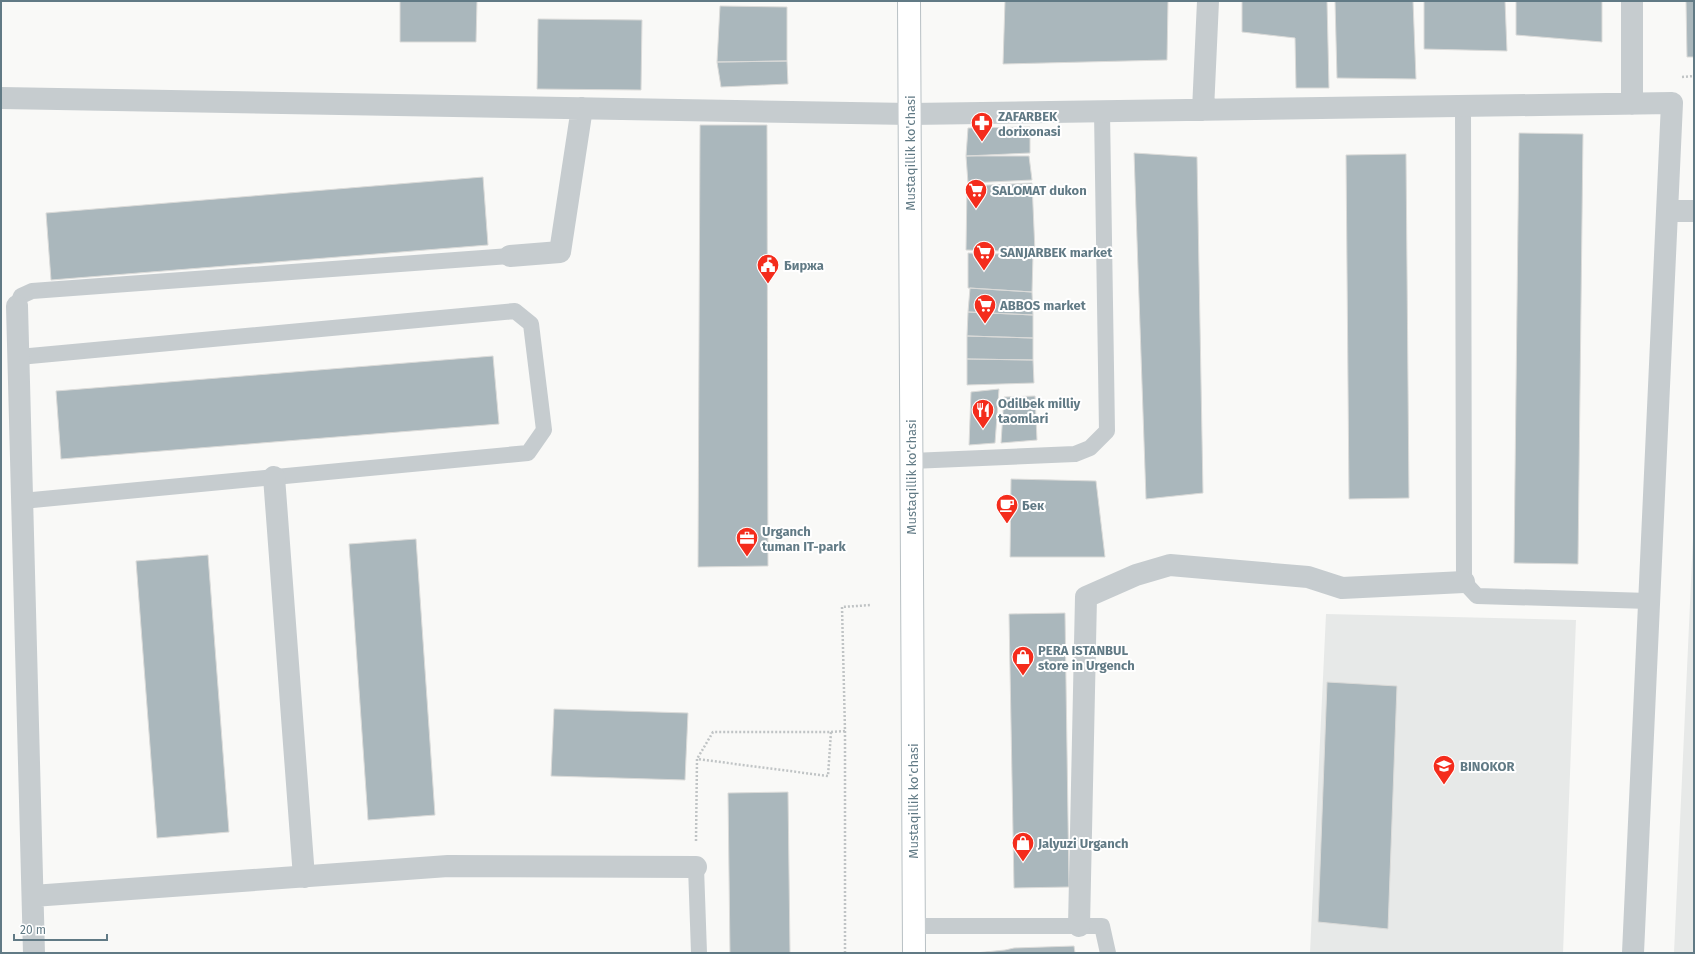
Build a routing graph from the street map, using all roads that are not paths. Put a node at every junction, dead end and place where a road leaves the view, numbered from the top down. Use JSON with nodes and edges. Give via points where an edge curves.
{"nodes":[{"id":1,"x":909,"y":1,"type":"edge"},
{"id":2,"x":1208,"y":1,"type":"edge"},
{"id":3,"x":1632,"y":1,"type":"edge"},
{"id":4,"x":1,"y":98,"type":"edge"},
{"id":5,"x":1632,"y":104,"type":"junction"},
{"id":6,"x":1463,"y":107,"type":"junction"},
{"id":7,"x":582,"y":108,"type":"junction"},
{"id":8,"x":1203,"y":110,"type":"junction"},
{"id":9,"x":1102,"y":112,"type":"junction"},
{"id":10,"x":910,"y":114,"type":"junction"},
{"id":11,"x":1667,"y":211,"type":"junction"},
{"id":12,"x":1694,"y":211,"type":"edge"},
{"id":13,"x":510,"y":256,"type":"joint"},
{"id":14,"x":17,"y":306,"type":"joint"},
{"id":15,"x":19,"y":357,"type":"junction"},
{"id":16,"x":911,"y":461,"type":"junction"},
{"id":17,"x":274,"y":477,"type":"junction"},
{"id":18,"x":22,"y":501,"type":"junction"},
{"id":19,"x":1464,"y":582,"type":"junction"},
{"id":20,"x":1649,"y":601,"type":"junction"},
{"id":21,"x":696,"y":867,"type":"joint"},
{"id":22,"x":304,"y":877,"type":"junction"},
{"id":23,"x":33,"y":896,"type":"junction"},
{"id":24,"x":914,"y":926,"type":"junction"},
{"id":25,"x":1079,"y":926,"type":"junction"},
{"id":26,"x":34,"y":953,"type":"edge"},
{"id":27,"x":699,"y":953,"type":"edge"},
{"id":28,"x":914,"y":953,"type":"edge"},
{"id":29,"x":1108,"y":953,"type":"edge"},
{"id":30,"x":1633,"y":953,"type":"edge"}],
"edges":[{"from":1,"to":10,"type":"main road","name":"Mustaqillik ko'chasi"},
{"from":2,"to":8,"type":"street"},
{"from":3,"to":5,"type":"street"},
{"from":4,"to":7,"type":"street"},
{"from":5,"to":6,"type":"street"},
{"from":5,"to":11,"type":"street","via":[[1672,103]]},
{"from":6,"to":8,"type":"street"},
{"from":6,"to":19,"type":"lane"},
{"from":7,"to":10,"type":"street"},
{"from":7,"to":13,"type":"street","via":[[560,252]]},
{"from":8,"to":9,"type":"street"},
{"from":9,"to":10,"type":"street"},
{"from":9,"to":16,"type":"lane","via":[[1107,431],[1090,448],[1075,454]]},
{"from":10,"to":16,"type":"main road","name":"Mustaqillik ko'chasi"},
{"from":11,"to":12,"type":"street"},
{"from":11,"to":20,"type":"street"},
{"from":13,"to":14,"type":"lane","via":[[32,291],[21,296]]},
{"from":14,"to":15,"type":"street"},
{"from":15,"to":17,"type":"lane","via":[[515,311],[531,324],[544,430],[528,453]]},
{"from":15,"to":18,"type":"street"},
{"from":16,"to":24,"type":"main road","name":"Mustaqillik ko'chasi"},
{"from":17,"to":18,"type":"lane"},
{"from":17,"to":22,"type":"street"},
{"from":18,"to":23,"type":"street"},
{"from":19,"to":20,"type":"lane","via":[[1477,596]]},
{"from":19,"to":25,"type":"street","via":[[1342,588],[1308,577],[1170,565],[1136,575],[1086,597]]},
{"from":20,"to":30,"type":"street"},
{"from":21,"to":22,"type":"street","via":[[448,866]]},
{"from":21,"to":27,"type":"lane"},
{"from":22,"to":23,"type":"street"},
{"from":23,"to":26,"type":"street"},
{"from":24,"to":25,"type":"lane"},
{"from":24,"to":28,"type":"main road","name":"Mustaqillik ko'chasi"},
{"from":25,"to":29,"type":"lane","via":[[1102,926]]}]}
